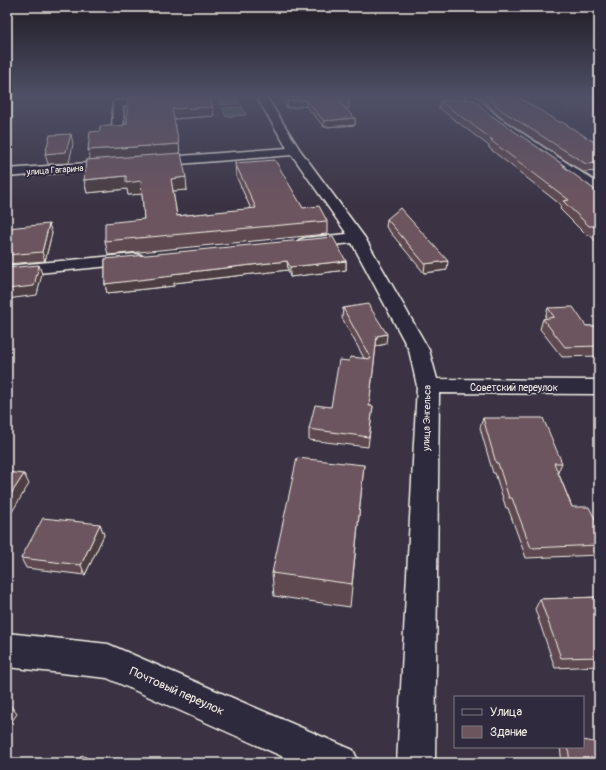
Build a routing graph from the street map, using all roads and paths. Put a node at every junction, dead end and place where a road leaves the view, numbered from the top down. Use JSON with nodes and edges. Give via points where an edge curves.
{"nodes":[{"id":1,"x":283,"y":132,"type":"edge"},
{"id":2,"x":513,"y":132,"type":"edge"},
{"id":3,"x":295,"y":151,"type":"junction"},
{"id":4,"x":139,"y":163,"type":"edge"},
{"id":5,"x":124,"y":164,"type":"edge"},
{"id":6,"x":7,"y":173,"type":"edge"},
{"id":7,"x":599,"y":190,"type":"edge"},
{"id":8,"x":357,"y":238,"type":"junction"},
{"id":9,"x":294,"y":244,"type":"edge"},
{"id":10,"x":150,"y":258,"type":"edge"},
{"id":11,"x":7,"y":271,"type":"edge"},
{"id":12,"x":428,"y":386,"type":"junction"},
{"id":13,"x":599,"y":387,"type":"edge"},
{"id":14,"x":7,"y":650,"type":"edge"},
{"id":15,"x":340,"y":763,"type":"edge"},
{"id":16,"x":416,"y":763,"type":"edge"}],
"edges":[{"from":1,"to":3,"type":"street","name":"улица Энгельса"},
{"from":2,"to":7,"type":"street"},
{"from":3,"to":4,"type":"street"},
{"from":3,"to":8,"type":"street","name":"улица Энгельса"},
{"from":5,"to":6,"type":"street","name":"улица Гагарина"},
{"from":8,"to":9,"type":"street"},
{"from":8,"to":12,"type":"street","name":"улица Энгельса","via":[[419,350]]},
{"from":10,"to":11,"type":"street"},
{"from":12,"to":13,"type":"street","name":"Советский переулок"},
{"from":12,"to":16,"type":"street","name":"улица Энгельса"},
{"from":14,"to":15,"type":"street","name":"Почтовый переулок","via":[[108,661]]}]}
